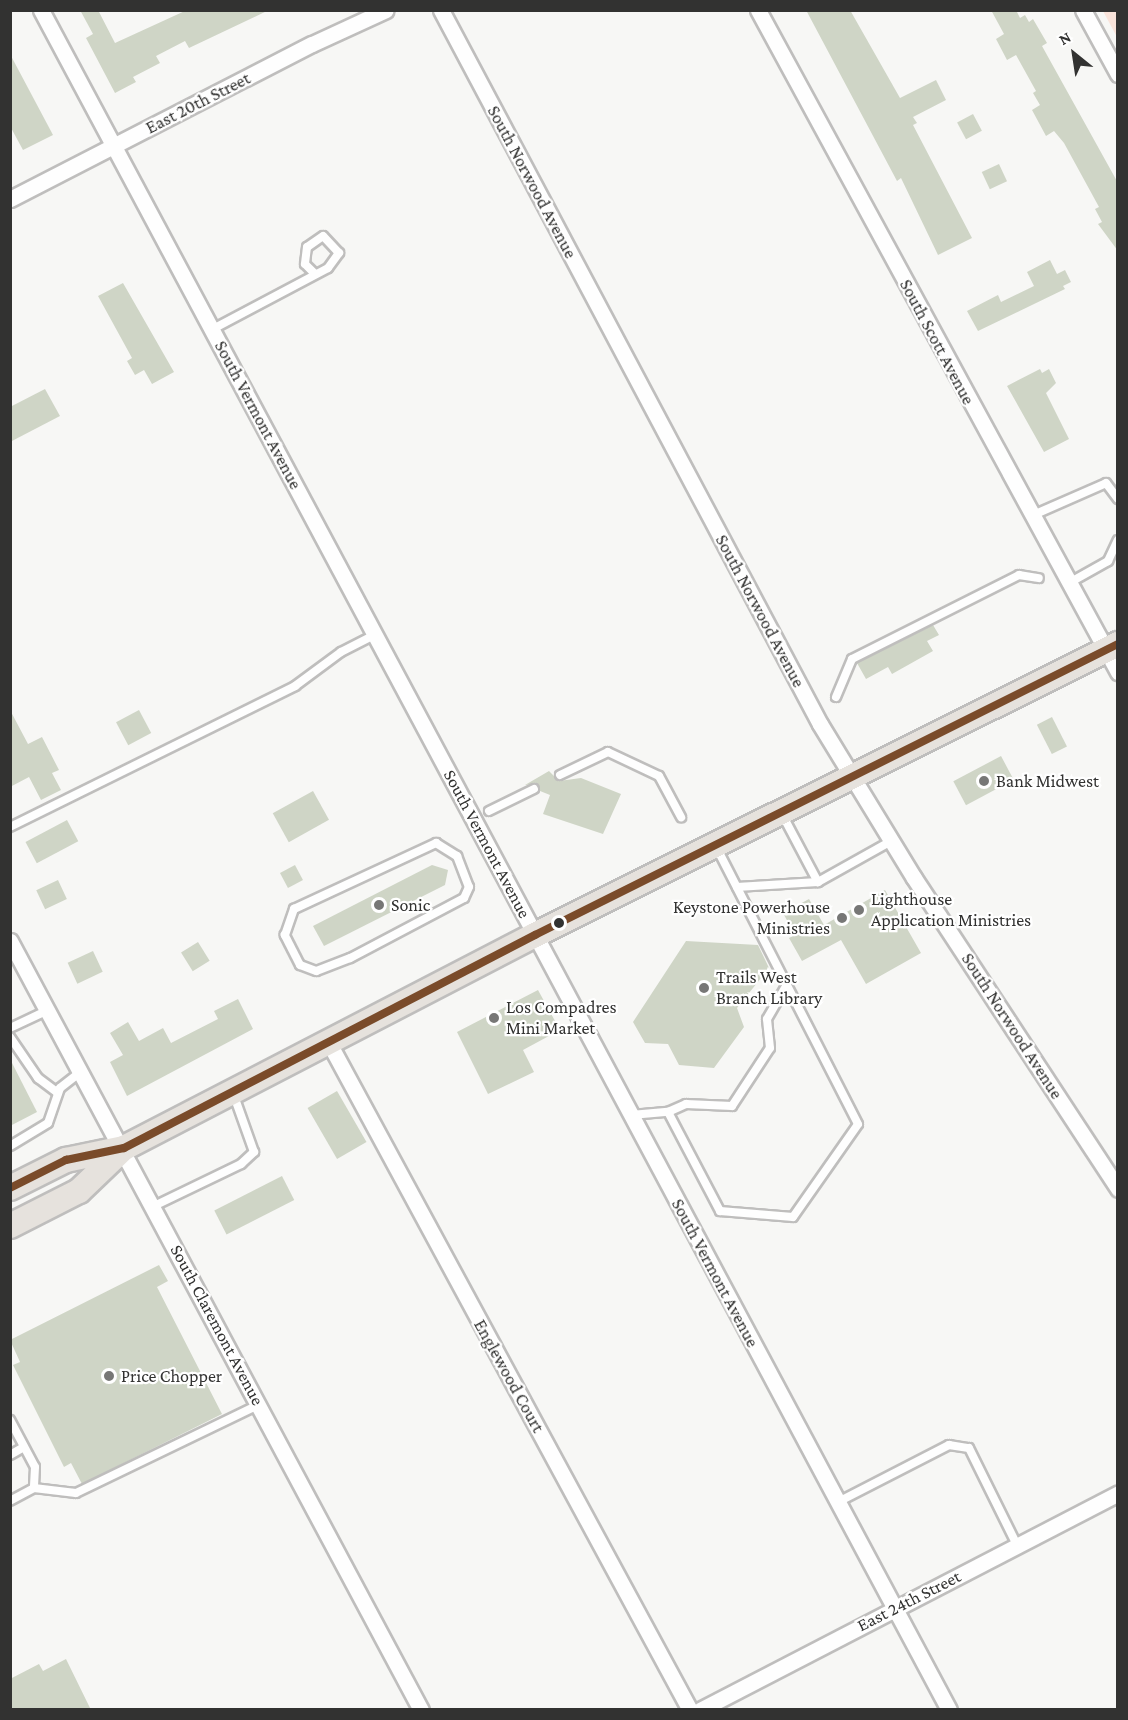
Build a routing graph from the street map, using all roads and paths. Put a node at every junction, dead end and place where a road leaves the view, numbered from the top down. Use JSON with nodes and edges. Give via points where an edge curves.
{"nodes":[{"id":1,"x":41,"y":10,"type":"edge"},
{"id":2,"x":386,"y":10,"type":"edge"},
{"id":3,"x":441,"y":10,"type":"edge"},
{"id":4,"x":758,"y":10,"type":"edge"},
{"id":5,"x":1083,"y":10,"type":"edge"},
{"id":6,"x":1118,"y":74,"type":"edge"},
{"id":7,"x":113,"y":147,"type":"junction"},
{"id":8,"x":10,"y":199,"type":"edge"},
{"id":9,"x":314,"y":273,"type":"junction"},
{"id":10,"x":211,"y":330,"type":"junction"},
{"id":11,"x":1118,"y":499,"type":"edge"},
{"id":12,"x":1032,"y":516,"type":"junction"},
{"id":13,"x":1118,"y":540,"type":"edge"},
{"id":14,"x":1039,"y":578,"type":"dead end"},
{"id":15,"x":1068,"y":584,"type":"junction"},
{"id":16,"x":376,"y":634,"type":"junction"},
{"id":17,"x":1111,"y":647,"type":"edge"},
{"id":18,"x":1118,"y":672,"type":"edge"},
{"id":19,"x":836,"y":697,"type":"dead end"},
{"id":20,"x":560,"y":775,"type":"dead end"},
{"id":21,"x":854,"y":775,"type":"junction"},
{"id":22,"x":534,"y":789,"type":"dead end"},
{"id":23,"x":489,"y":811,"type":"dead end"},
{"id":24,"x":780,"y":812,"type":"junction"},
{"id":25,"x":681,"y":817,"type":"dead end"},
{"id":26,"x":10,"y":827,"type":"edge"},
{"id":27,"x":892,"y":840,"type":"junction"},
{"id":28,"x":716,"y":845,"type":"junction"},
{"id":29,"x":818,"y":882,"type":"junction"},
{"id":30,"x":737,"y":887,"type":"junction"},
{"id":31,"x":464,"y":898,"type":"joint"},
{"id":32,"x":535,"y":935,"type":"junction"},
{"id":33,"x":10,"y":941,"type":"edge"},
{"id":34,"x":787,"y":985,"type":"junction"},
{"id":35,"x":48,"y":1010,"type":"junction"},
{"id":36,"x":10,"y":1028,"type":"edge"},
{"id":37,"x":10,"y":1037,"type":"edge"},
{"id":38,"x":329,"y":1043,"type":"junction"},
{"id":39,"x":82,"y":1071,"type":"junction"},
{"id":40,"x":233,"y":1092,"type":"junction"},
{"id":41,"x":58,"y":1093,"type":"junction"},
{"id":42,"x":668,"y":1112,"type":"junction"},
{"id":43,"x":631,"y":1115,"type":"junction"},
{"id":44,"x":10,"y":1146,"type":"edge"},
{"id":45,"x":124,"y":1148,"type":"junction"},
{"id":46,"x":10,"y":1188,"type":"edge"},
{"id":47,"x":1118,"y":1189,"type":"edge"},
{"id":48,"x":154,"y":1206,"type":"junction"},
{"id":49,"x":10,"y":1227,"type":"edge"},
{"id":50,"x":259,"y":1404,"type":"junction"},
{"id":51,"x":10,"y":1420,"type":"edge"},
{"id":52,"x":24,"y":1447,"type":"junction"},
{"id":53,"x":10,"y":1455,"type":"edge"},
{"id":54,"x":34,"y":1488,"type":"junction"},
{"id":55,"x":1118,"y":1492,"type":"edge"},
{"id":56,"x":10,"y":1501,"type":"edge"},
{"id":57,"x":838,"y":1502,"type":"junction"},
{"id":58,"x":1017,"y":1545,"type":"junction"},
{"id":59,"x":894,"y":1609,"type":"junction"},
{"id":60,"x":421,"y":1710,"type":"edge"},
{"id":61,"x":690,"y":1710,"type":"edge"},
{"id":62,"x":700,"y":1710,"type":"edge"},
{"id":63,"x":950,"y":1710,"type":"edge"}],
"edges":[{"from":1,"to":7,"type":"street","name":"South Vermont Avenue"},
{"from":2,"to":7,"type":"street","name":"East 20th Street"},
{"from":3,"to":21,"type":"street","name":"South Norwood Avenue","via":[[820,724]]},
{"from":4,"to":12,"type":"street","name":"South Scott Avenue"},
{"from":5,"to":6,"type":"street"},
{"from":7,"to":8,"type":"street","name":"East 20th Street"},
{"from":7,"to":10,"type":"street","name":"South Vermont Avenue"},
{"from":9,"to":9,"type":"lane","via":[[328,268],[339,253],[323,236],[307,247],[305,264]]},
{"from":9,"to":10,"type":"lane"},
{"from":10,"to":16,"type":"street","name":"South Vermont Avenue"},
{"from":11,"to":12,"type":"lane","via":[[1106,483]]},
{"from":12,"to":15,"type":"street","name":"South Scott Avenue"},
{"from":13,"to":15,"type":"lane","via":[[1108,561]]},
{"from":14,"to":19,"type":"lane","via":[[1019,575],[852,659]]},
{"from":15,"to":17,"type":"street","name":"South Scott Avenue"},
{"from":16,"to":26,"type":"lane","via":[[341,652],[295,686]]},
{"from":16,"to":32,"type":"street","name":"South Vermont Avenue"},
{"from":17,"to":18,"type":"street","name":"South Scott Avenue"},
{"from":17,"to":21,"type":"main road"},
{"from":20,"to":25,"type":"lane","via":[[608,752],[659,776]]},
{"from":21,"to":24,"type":"main road"},
{"from":21,"to":27,"type":"street","name":"South Norwood Avenue"},
{"from":22,"to":23,"type":"lane"},
{"from":24,"to":28,"type":"main road"},
{"from":24,"to":29,"type":"lane"},
{"from":27,"to":29,"type":"lane"},
{"from":27,"to":47,"type":"street","name":"South Norwood Avenue"},
{"from":28,"to":30,"type":"lane"},
{"from":28,"to":32,"type":"main road"},
{"from":29,"to":30,"type":"lane"},
{"from":30,"to":34,"type":"lane"},
{"from":31,"to":31,"type":"lane","via":[[469,887],[457,856],[436,843],[294,909],[285,935],[300,965],[316,971],[350,958]]},
{"from":32,"to":38,"type":"main road"},
{"from":32,"to":43,"type":"street","name":"South Vermont Avenue"},
{"from":33,"to":35,"type":"street","name":"South Claremont Avenue"},
{"from":34,"to":42,"type":"lane","via":[[767,1019],[770,1048],[732,1106],[686,1104]]},
{"from":34,"to":42,"type":"lane","via":[[858,1124],[793,1217],[720,1211]]},
{"from":35,"to":36,"type":"lane"},
{"from":35,"to":39,"type":"street","name":"South Claremont Avenue"},
{"from":37,"to":41,"type":"lane","via":[[38,1078]]},
{"from":38,"to":40,"type":"main road"},
{"from":38,"to":61,"type":"street","name":"Englewood Court"},
{"from":39,"to":41,"type":"lane"},
{"from":39,"to":45,"type":"street","name":"South Claremont Avenue"},
{"from":40,"to":45,"type":"main road"},
{"from":40,"to":48,"type":"lane","via":[[254,1152],[241,1164]]},
{"from":41,"to":44,"type":"lane","via":[[48,1123]]},
{"from":42,"to":43,"type":"lane"},
{"from":43,"to":57,"type":"street","name":"South Vermont Avenue"},
{"from":45,"to":46,"type":"main road","via":[[66,1160]]},
{"from":45,"to":48,"type":"street","name":"South Claremont Avenue"},
{"from":45,"to":49,"type":"main road","via":[[79,1191]]},
{"from":48,"to":50,"type":"street","name":"South Claremont Avenue"},
{"from":50,"to":54,"type":"lane","via":[[76,1493]]},
{"from":50,"to":60,"type":"street","name":"South Claremont Avenue"},
{"from":51,"to":52,"type":"lane"},
{"from":52,"to":53,"type":"lane"},
{"from":52,"to":54,"type":"lane","via":[[35,1467]]},
{"from":54,"to":56,"type":"lane"},
{"from":55,"to":58,"type":"street","name":"East 24th Street"},
{"from":57,"to":58,"type":"lane","via":[[949,1445],[969,1448]]},
{"from":57,"to":59,"type":"street","name":"South Vermont Avenue"},
{"from":58,"to":59,"type":"street","name":"East 24th Street"},
{"from":59,"to":62,"type":"street","name":"East 24th Street"},
{"from":59,"to":63,"type":"street","name":"South Vermont Avenue"}]}
